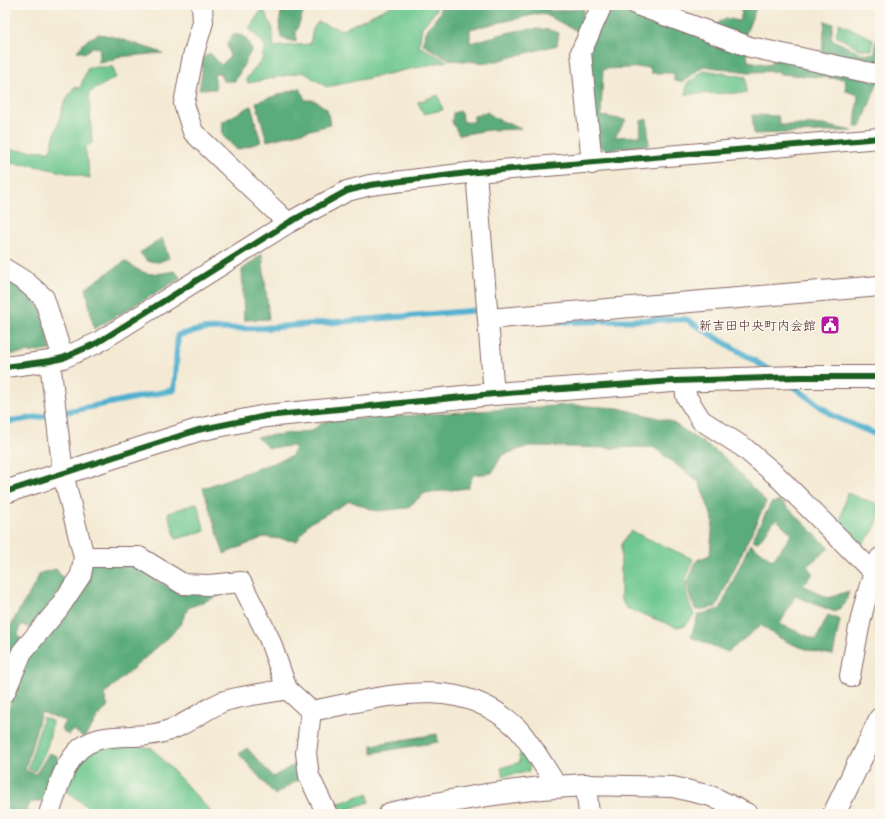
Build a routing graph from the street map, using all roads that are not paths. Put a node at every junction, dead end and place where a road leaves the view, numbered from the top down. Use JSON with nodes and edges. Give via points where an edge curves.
{"nodes":[{"id":1,"x":202,"y":5,"type":"edge"},
{"id":2,"x":602,"y":5,"type":"edge"},
{"id":3,"x":637,"y":5,"type":"edge"},
{"id":4,"x":880,"y":76,"type":"edge"},
{"id":5,"x":880,"y":138,"type":"edge"},
{"id":6,"x":592,"y":164,"type":"junction"},
{"id":7,"x":476,"y":172,"type":"junction"},
{"id":8,"x":288,"y":223,"type":"junction"},
{"id":9,"x":5,"y":269,"type":"edge"},
{"id":10,"x":880,"y":286,"type":"edge"},
{"id":11,"x":488,"y":313,"type":"junction"},
{"id":12,"x":56,"y":360,"type":"junction"},
{"id":13,"x":5,"y":367,"type":"edge"},
{"id":14,"x":880,"y":377,"type":"edge"},
{"id":15,"x":685,"y":380,"type":"junction"},
{"id":16,"x":494,"y":394,"type":"junction"},
{"id":17,"x":63,"y":474,"type":"junction"},
{"id":18,"x":5,"y":492,"type":"edge"},
{"id":19,"x":84,"y":557,"type":"junction"},
{"id":20,"x":877,"y":565,"type":"edge"},
{"id":21,"x":850,"y":676,"type":"dead end"},
{"id":22,"x":287,"y":689,"type":"junction"},
{"id":23,"x":5,"y":692,"type":"edge"},
{"id":24,"x":311,"y":711,"type":"junction"},
{"id":25,"x":880,"y":719,"type":"edge"},
{"id":26,"x":586,"y":785,"type":"junction"},
{"id":27,"x":557,"y":786,"type":"junction"},
{"id":28,"x":455,"y":807,"type":"edge"},
{"id":29,"x":49,"y":814,"type":"edge"},
{"id":30,"x":327,"y":814,"type":"edge"},
{"id":31,"x":390,"y":814,"type":"edge"},
{"id":32,"x":589,"y":814,"type":"edge"},
{"id":33,"x":748,"y":814,"type":"edge"},
{"id":34,"x":834,"y":814,"type":"edge"}],
"edges":[{"from":1,"to":8,"type":"street","via":[[203,22],[193,56],[184,104],[193,132]]},
{"from":2,"to":6,"type":"street","via":[[581,52]]},
{"from":3,"to":4,"type":"street","via":[[750,47]]},
{"from":5,"to":6,"type":"street"},
{"from":6,"to":7,"type":"street"},
{"from":7,"to":8,"type":"street","via":[[370,185],[347,191]]},
{"from":7,"to":11,"type":"street"},
{"from":8,"to":12,"type":"street","via":[[97,343]]},
{"from":9,"to":12,"type":"street","via":[[26,282],[44,298]]},
{"from":10,"to":11,"type":"street","via":[[516,316]]},
{"from":11,"to":16,"type":"street"},
{"from":12,"to":13,"type":"street"},
{"from":12,"to":17,"type":"street","via":[[54,400]]},
{"from":14,"to":15,"type":"street"},
{"from":15,"to":16,"type":"street"},
{"from":15,"to":20,"type":"street","via":[[686,396],[701,420],[743,447]]},
{"from":16,"to":17,"type":"street","via":[[266,416],[198,430]]},
{"from":17,"to":18,"type":"street"},
{"from":17,"to":19,"type":"street"},
{"from":19,"to":22,"type":"street","via":[[139,556],[182,584],[241,582],[269,638]]},
{"from":19,"to":23,"type":"street","via":[[81,575],[59,608],[22,652]]},
{"from":20,"to":21,"type":"street","via":[[858,632]]},
{"from":22,"to":24,"type":"street"},
{"from":22,"to":29,"type":"street","via":[[222,702],[188,722],[163,732],[93,740],[76,753],[64,774]]},
{"from":24,"to":27,"type":"street","via":[[406,694],[436,692],[471,699],[487,706],[518,730]]},
{"from":24,"to":30,"type":"street","via":[[306,753],[309,776]]},
{"from":25,"to":34,"type":"street"},
{"from":26,"to":27,"type":"street"},
{"from":26,"to":32,"type":"street"},
{"from":26,"to":33,"type":"street","via":[[673,787],[711,796]]},
{"from":27,"to":28,"type":"street"},
{"from":28,"to":31,"type":"street"}]}
